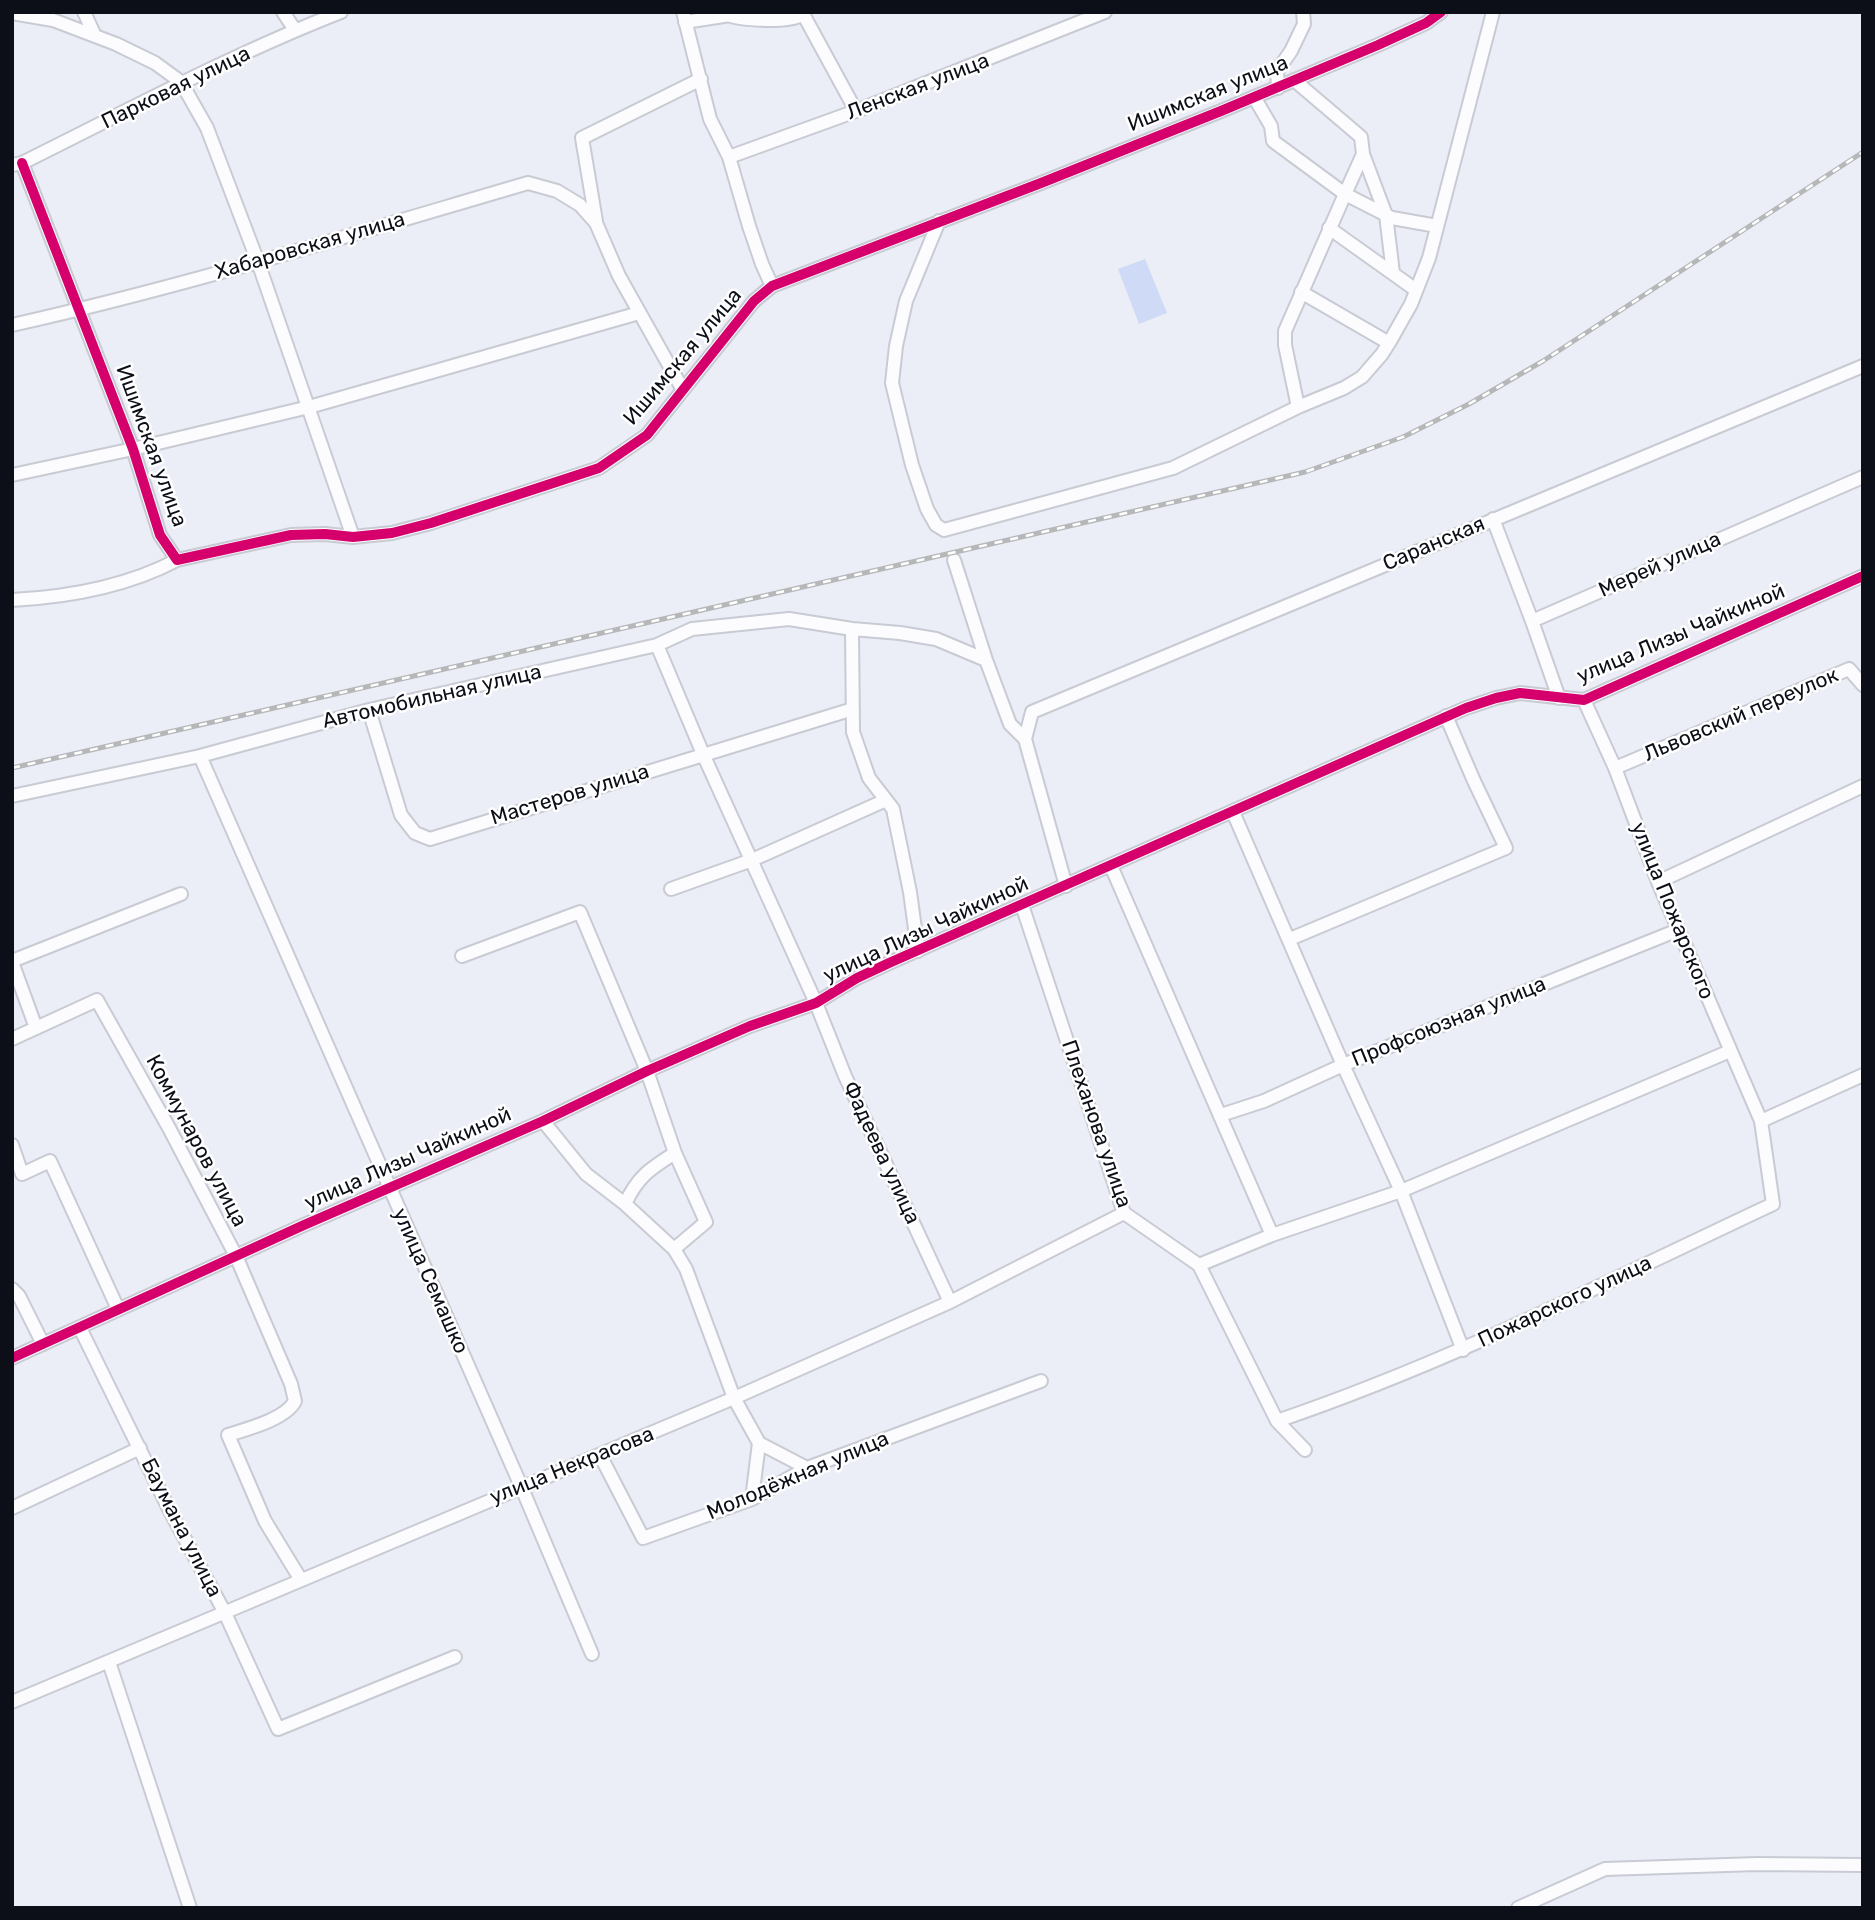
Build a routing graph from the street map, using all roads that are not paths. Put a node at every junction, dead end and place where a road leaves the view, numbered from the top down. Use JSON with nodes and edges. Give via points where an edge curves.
{"nodes":[{"id":1,"x":84,"y":12,"type":"edge"},
{"id":2,"x":283,"y":12,"type":"edge"},
{"id":3,"x":341,"y":12,"type":"edge"},
{"id":4,"x":755,"y":12,"type":"edge"},
{"id":5,"x":1105,"y":12,"type":"edge"},
{"id":6,"x":1303,"y":12,"type":"edge"},
{"id":7,"x":1441,"y":12,"type":"edge"},
{"id":8,"x":1493,"y":12,"type":"edge"},
{"id":9,"x":12,"y":13,"type":"edge"},
{"id":10,"x":802,"y":13,"type":"edge"},
{"id":11,"x":723,"y":14,"type":"edge"},
{"id":12,"x":684,"y":17,"type":"edge"},
{"id":13,"x":295,"y":30,"type":"junction"},
{"id":14,"x":95,"y":36,"type":"junction"},
{"id":15,"x":701,"y":79,"type":"junction"},
{"id":16,"x":1294,"y":80,"type":"junction"},
{"id":17,"x":181,"y":82,"type":"junction"},
{"id":18,"x":1278,"y":88,"type":"junction"},
{"id":19,"x":1254,"y":97,"type":"junction"},
{"id":20,"x":856,"y":111,"type":"junction"},
{"id":21,"x":1363,"y":154,"type":"junction"},
{"id":22,"x":729,"y":157,"type":"junction"},
{"id":23,"x":17,"y":164,"type":"edge"},
{"id":24,"x":1345,"y":194,"type":"junction"},
{"id":25,"x":1385,"y":215,"type":"junction"},
{"id":26,"x":939,"y":221,"type":"junction"},
{"id":27,"x":596,"y":223,"type":"junction"},
{"id":28,"x":1437,"y":226,"type":"junction"},
{"id":29,"x":1329,"y":228,"type":"junction"},
{"id":30,"x":258,"y":262,"type":"junction"},
{"id":31,"x":1393,"y":273,"type":"junction"},
{"id":32,"x":772,"y":286,"type":"junction"},
{"id":33,"x":1416,"y":290,"type":"junction"},
{"id":34,"x":1301,"y":292,"type":"junction"},
{"id":35,"x":81,"y":310,"type":"junction"},
{"id":36,"x":639,"y":313,"type":"junction"},
{"id":37,"x":12,"y":325,"type":"edge"},
{"id":38,"x":1389,"y":343,"type":"junction"},
{"id":39,"x":1863,"y":366,"type":"edge"},
{"id":40,"x":683,"y":390,"type":"junction"},
{"id":41,"x":309,"y":407,"type":"junction"},
{"id":42,"x":1298,"y":407,"type":"junction"},
{"id":43,"x":133,"y":449,"type":"junction"},
{"id":44,"x":12,"y":475,"type":"edge"},
{"id":45,"x":1863,"y":477,"type":"edge"},
{"id":46,"x":1493,"y":519,"type":"junction"},
{"id":47,"x":352,"y":537,"type":"junction"},
{"id":48,"x":177,"y":560,"type":"junction"},
{"id":49,"x":954,"y":560,"type":"dead end"},
{"id":50,"x":1863,"y":576,"type":"edge"},
{"id":51,"x":12,"y":600,"type":"edge"},
{"id":52,"x":1532,"y":621,"type":"junction"},
{"id":53,"x":852,"y":629,"type":"junction"},
{"id":54,"x":657,"y":645,"type":"junction"},
{"id":55,"x":986,"y":660,"type":"junction"},
{"id":56,"x":1863,"y":685,"type":"edge"},
{"id":57,"x":1559,"y":698,"type":"junction"},
{"id":58,"x":1584,"y":700,"type":"junction"},
{"id":59,"x":853,"y":709,"type":"junction"},
{"id":60,"x":369,"y":710,"type":"junction"},
{"id":61,"x":1446,"y":716,"type":"junction"},
{"id":62,"x":1024,"y":740,"type":"junction"},
{"id":63,"x":703,"y":754,"type":"junction"},
{"id":64,"x":200,"y":756,"type":"junction"},
{"id":65,"x":1615,"y":768,"type":"junction"},
{"id":66,"x":1863,"y":786,"type":"edge"},
{"id":67,"x":12,"y":796,"type":"edge"},
{"id":68,"x":886,"y":800,"type":"junction"},
{"id":69,"x":1233,"y":812,"type":"junction"},
{"id":70,"x":752,"y":860,"type":"junction"},
{"id":71,"x":1111,"y":866,"type":"junction"},
{"id":72,"x":1658,"y":882,"type":"junction"},
{"id":73,"x":1066,"y":886,"type":"junction"},
{"id":74,"x":671,"y":889,"type":"dead end"},
{"id":75,"x":181,"y":894,"type":"dead end"},
{"id":76,"x":1022,"y":905,"type":"junction"},
{"id":77,"x":1678,"y":930,"type":"junction"},
{"id":78,"x":1290,"y":939,"type":"junction"},
{"id":79,"x":918,"y":951,"type":"junction"},
{"id":80,"x":462,"y":956,"type":"dead end"},
{"id":81,"x":12,"y":962,"type":"edge"},
{"id":82,"x":816,"y":1003,"type":"junction"},
{"id":83,"x":36,"y":1028,"type":"junction"},
{"id":84,"x":12,"y":1039,"type":"edge"},
{"id":85,"x":1730,"y":1051,"type":"junction"},
{"id":86,"x":1343,"y":1065,"type":"junction"},
{"id":87,"x":647,"y":1071,"type":"junction"},
{"id":88,"x":1863,"y":1074,"type":"edge"},
{"id":89,"x":1221,"y":1115,"type":"junction"},
{"id":90,"x":543,"y":1121,"type":"junction"},
{"id":91,"x":1761,"y":1121,"type":"junction"},
{"id":92,"x":12,"y":1144,"type":"edge"},
{"id":93,"x":676,"y":1153,"type":"junction"},
{"id":94,"x":389,"y":1188,"type":"junction"},
{"id":95,"x":1401,"y":1191,"type":"junction"},
{"id":96,"x":625,"y":1204,"type":"junction"},
{"id":97,"x":1124,"y":1213,"type":"junction"},
{"id":98,"x":1272,"y":1235,"type":"junction"},
{"id":99,"x":674,"y":1249,"type":"junction"},
{"id":100,"x":236,"y":1256,"type":"junction"},
{"id":101,"x":1199,"y":1265,"type":"junction"},
{"id":102,"x":12,"y":1289,"type":"edge"},
{"id":103,"x":950,"y":1302,"type":"junction"},
{"id":104,"x":118,"y":1309,"type":"junction"},
{"id":105,"x":80,"y":1328,"type":"junction"},
{"id":106,"x":43,"y":1345,"type":"junction"},
{"id":107,"x":1463,"y":1350,"type":"junction"},
{"id":108,"x":12,"y":1358,"type":"edge"},
{"id":109,"x":1041,"y":1381,"type":"dead end"},
{"id":110,"x":733,"y":1398,"type":"junction"},
{"id":111,"x":1276,"y":1421,"type":"junction"},
{"id":112,"x":759,"y":1443,"type":"junction"},
{"id":113,"x":140,"y":1448,"type":"junction"},
{"id":114,"x":1305,"y":1450,"type":"dead end"},
{"id":115,"x":600,"y":1455,"type":"junction"},
{"id":116,"x":807,"y":1468,"type":"junction"},
{"id":117,"x":521,"y":1486,"type":"junction"},
{"id":118,"x":752,"y":1499,"type":"junction"},
{"id":119,"x":12,"y":1508,"type":"edge"},
{"id":120,"x":301,"y":1580,"type":"junction"},
{"id":121,"x":225,"y":1613,"type":"junction"},
{"id":122,"x":592,"y":1654,"type":"dead end"},
{"id":123,"x":455,"y":1657,"type":"dead end"},
{"id":124,"x":109,"y":1662,"type":"junction"},
{"id":125,"x":12,"y":1702,"type":"edge"},
{"id":126,"x":1863,"y":1865,"type":"edge"},
{"id":127,"x":190,"y":1908,"type":"edge"},
{"id":128,"x":1518,"y":1908,"type":"edge"}],
"edges":[{"from":1,"to":14,"type":"street"},
{"from":2,"to":13,"type":"street"},
{"from":3,"to":13,"type":"street","name":"Парковая улица"},
{"from":4,"to":11,"type":"street"},
{"from":5,"to":20,"type":"street","name":"Ленская улица"},
{"from":6,"to":18,"type":"street","via":[[1304,24],[1277,72]]},
{"from":7,"to":16,"type":"street","name":"Ишимская улица","via":[[1426,23]]},
{"from":8,"to":28,"type":"street"},
{"from":9,"to":14,"type":"street","via":[[52,20]]},
{"from":10,"to":11,"type":"street","via":[[788,19]]},
{"from":10,"to":20,"type":"street"},
{"from":11,"to":12,"type":"street"},
{"from":12,"to":15,"type":"street"},
{"from":13,"to":17,"type":"street","name":"Парковая улица"},
{"from":14,"to":17,"type":"street","via":[[155,63]]},
{"from":15,"to":22,"type":"street","via":[[710,118]]},
{"from":15,"to":27,"type":"street","name":"Хабаровская улица","via":[[582,138]]},
{"from":16,"to":18,"type":"street","name":"Ишимская улица"},
{"from":16,"to":21,"type":"street","via":[[1361,137]]},
{"from":17,"to":23,"type":"street","name":"Парковая улица"},
{"from":17,"to":30,"type":"street","via":[[207,128]]},
{"from":18,"to":19,"type":"street","name":"Ишимская улица"},
{"from":19,"to":24,"type":"street","via":[[1273,141]]},
{"from":19,"to":26,"type":"street","name":"Ишимская улица"},
{"from":20,"to":22,"type":"street","name":"Ленская улица"},
{"from":21,"to":24,"type":"street"},
{"from":21,"to":25,"type":"street"},
{"from":22,"to":32,"type":"street"},
{"from":23,"to":35,"type":"street","name":"Ишимская улица"},
{"from":24,"to":25,"type":"street"},
{"from":24,"to":29,"type":"street"},
{"from":25,"to":28,"type":"street"},
{"from":25,"to":31,"type":"street"},
{"from":26,"to":32,"type":"street","name":"Ишимская улица"},
{"from":26,"to":42,"type":"street","via":[[906,301],[892,383],[927,509],[944,530],[1173,468]]},
{"from":27,"to":30,"type":"street","name":"Хабаровская улица","via":[[580,205],[557,191],[528,183]]},
{"from":27,"to":36,"type":"street","name":"Хабаровская улица"},
{"from":28,"to":33,"type":"street"},
{"from":29,"to":31,"type":"street"},
{"from":29,"to":34,"type":"street"},
{"from":30,"to":35,"type":"street","name":"Хабаровская улица"},
{"from":30,"to":41,"type":"street"},
{"from":31,"to":33,"type":"street"},
{"from":32,"to":40,"type":"street","name":"Ишимская улица","via":[[754,301]]},
{"from":33,"to":38,"type":"street"},
{"from":34,"to":38,"type":"street"},
{"from":34,"to":42,"type":"street","via":[[1284,337]]},
{"from":35,"to":37,"type":"street","name":"Хабаровская улица"},
{"from":35,"to":43,"type":"street","name":"Ишимская улица"},
{"from":36,"to":40,"type":"street","name":"Хабаровская улица"},
{"from":36,"to":41,"type":"street","name":"Ишимская улица"},
{"from":38,"to":42,"type":"street","via":[[1362,377]]},
{"from":39,"to":46,"type":"street","name":"Саранская"},
{"from":40,"to":47,"type":"street","name":"Ишимская улица","via":[[648,435],[599,468],[431,523]]},
{"from":41,"to":43,"type":"street","name":"Ишимская улица"},
{"from":41,"to":47,"type":"street"},
{"from":43,"to":44,"type":"street","name":"Ишимская улица"},
{"from":43,"to":48,"type":"street","name":"Ишимская улица","via":[[160,535]]},
{"from":45,"to":52,"type":"street","name":"Мерей улица"},
{"from":46,"to":52,"type":"street"},
{"from":46,"to":62,"type":"street","name":"Саранская","via":[[1032,712]]},
{"from":47,"to":48,"type":"street","name":"Ишимская улица","via":[[291,535]]},
{"from":48,"to":51,"type":"street","via":[[116,586]]},
{"from":49,"to":55,"type":"street"},
{"from":50,"to":58,"type":"street","name":"улица Лизы Чайкиной"},
{"from":52,"to":57,"type":"street"},
{"from":53,"to":54,"type":"street","name":"Автомобильная улица","via":[[789,618],[692,629]]},
{"from":53,"to":55,"type":"street","name":"Автомобильная улица","via":[[936,639]]},
{"from":53,"to":59,"type":"street"},
{"from":54,"to":60,"type":"street","name":"Автомобильная улица"},
{"from":54,"to":63,"type":"street","name":"Фадеева улица"},
{"from":55,"to":62,"type":"street","via":[[1010,724]]},
{"from":56,"to":65,"type":"street","name":"Львовский переулок","via":[[1849,669]]},
{"from":57,"to":58,"type":"street","name":"улица Лизы Чайкиной"},
{"from":57,"to":61,"type":"street","name":"улица Лизы Чайкиной","via":[[1520,693]]},
{"from":58,"to":65,"type":"street","name":"улица Пожарского"},
{"from":59,"to":63,"type":"street","name":"Мастеров улица"},
{"from":59,"to":68,"type":"street","via":[[853,732],[869,778]]},
{"from":60,"to":63,"type":"street","name":"Мастеров улица","via":[[401,815],[415,833],[430,839]]},
{"from":60,"to":64,"type":"street","name":"Автомобильная улица"},
{"from":61,"to":69,"type":"street","name":"улица Лизы Чайкиной"},
{"from":61,"to":78,"type":"street","via":[[1506,848]]},
{"from":62,"to":73,"type":"street"},
{"from":63,"to":70,"type":"street","name":"Фадеева улица"},
{"from":64,"to":67,"type":"street","name":"Автомобильная улица"},
{"from":64,"to":94,"type":"street","name":"улица Семашко"},
{"from":65,"to":72,"type":"street","name":"улица Пожарского"},
{"from":66,"to":72,"type":"street"},
{"from":68,"to":70,"type":"street"},
{"from":68,"to":79,"type":"street","via":[[893,809]]},
{"from":69,"to":71,"type":"street","name":"улица Лизы Чайкиной"},
{"from":69,"to":78,"type":"street"},
{"from":70,"to":74,"type":"street"},
{"from":70,"to":82,"type":"street","name":"Фадеева улица"},
{"from":71,"to":73,"type":"street","name":"улица Лизы Чайкиной"},
{"from":71,"to":89,"type":"street"},
{"from":72,"to":77,"type":"street","name":"улица Пожарского"},
{"from":73,"to":76,"type":"street","name":"улица Лизы Чайкиной"},
{"from":75,"to":81,"type":"street"},
{"from":76,"to":79,"type":"street","name":"улица Лизы Чайкиной"},
{"from":76,"to":97,"type":"street","name":"Плеханова улица"},
{"from":77,"to":85,"type":"street","name":"улица Пожарского"},
{"from":77,"to":86,"type":"street","name":"Профсоюзная улица"},
{"from":78,"to":86,"type":"street"},
{"from":79,"to":82,"type":"street","name":"улица Лизы Чайкиной","via":[[857,978]]},
{"from":80,"to":87,"type":"street","via":[[580,912]]},
{"from":81,"to":83,"type":"street"},
{"from":82,"to":87,"type":"street","name":"улица Лизы Чайкиной"},
{"from":82,"to":103,"type":"street","name":"Фадеева улица"},
{"from":83,"to":84,"type":"street","name":"Коммунаров улица"},
{"from":83,"to":100,"type":"street","name":"Коммунаров улица","via":[[97,1000]]},
{"from":85,"to":91,"type":"street","name":"улица Пожарского"},
{"from":85,"to":95,"type":"street"},
{"from":86,"to":89,"type":"street","name":"Профсоюзная улица"},
{"from":86,"to":95,"type":"street"},
{"from":87,"to":90,"type":"street","name":"улица Лизы Чайкиной"},
{"from":87,"to":93,"type":"street"},
{"from":88,"to":91,"type":"street"},
{"from":89,"to":98,"type":"street"},
{"from":90,"to":94,"type":"street","name":"улица Лизы Чайкиной"},
{"from":90,"to":96,"type":"street","via":[[586,1174]]},
{"from":91,"to":107,"type":"street","name":"Пожарского улица","via":[[1773,1204]]},
{"from":92,"to":104,"type":"street","via":[[22,1174],[50,1161]]},
{"from":93,"to":96,"type":"street","via":[[647,1171]]},
{"from":93,"to":99,"type":"street","via":[[706,1222]]},
{"from":94,"to":100,"type":"street","name":"улица Лизы Чайкиной"},
{"from":94,"to":117,"type":"street","name":"улица Семашко"},
{"from":95,"to":98,"type":"street"},
{"from":95,"to":107,"type":"street"},
{"from":96,"to":99,"type":"street"},
{"from":97,"to":101,"type":"street","name":"Плеханова улица"},
{"from":97,"to":103,"type":"street","name":"улица Некрасова"},
{"from":98,"to":101,"type":"street"},
{"from":99,"to":110,"type":"street","via":[[686,1269]]},
{"from":100,"to":104,"type":"street","name":"улица Лизы Чайкиной"},
{"from":100,"to":120,"type":"street","name":"Коммунаров улица","via":[[295,1401],[268,1421],[228,1435],[265,1521]]},
{"from":101,"to":111,"type":"street","name":"Плеханова улица"},
{"from":102,"to":106,"type":"street"},
{"from":103,"to":110,"type":"street","name":"улица Некрасова"},
{"from":104,"to":105,"type":"street","name":"улица Лизы Чайкиной"},
{"from":105,"to":106,"type":"street","name":"улица Лизы Чайкиной"},
{"from":105,"to":113,"type":"street","name":"Баумана улица"},
{"from":106,"to":108,"type":"street","name":"улица Лизы Чайкиной"},
{"from":107,"to":111,"type":"street","name":"Пожарского улица"},
{"from":109,"to":116,"type":"street","name":"Молодёжная улица"},
{"from":110,"to":112,"type":"street"},
{"from":110,"to":115,"type":"street","name":"улица Некрасова"},
{"from":111,"to":114,"type":"street","name":"Плеханова улица"},
{"from":112,"to":116,"type":"street"},
{"from":112,"to":118,"type":"street"},
{"from":113,"to":119,"type":"street"},
{"from":113,"to":121,"type":"street","name":"Баумана улица"},
{"from":115,"to":117,"type":"street","name":"улица Некрасова"},
{"from":115,"to":118,"type":"street","name":"Молодёжная улица","via":[[643,1538]]},
{"from":116,"to":118,"type":"street","name":"Молодёжная улица"},
{"from":117,"to":120,"type":"street","name":"улица Некрасова"},
{"from":117,"to":122,"type":"street","name":"улица Семашко"},
{"from":120,"to":121,"type":"street","name":"улица Некрасова"},
{"from":121,"to":123,"type":"street","name":"Баумана улица","via":[[278,1730]]},
{"from":121,"to":124,"type":"street","name":"улица Некрасова"},
{"from":124,"to":125,"type":"street","name":"улица Некрасова"},
{"from":124,"to":127,"type":"street"},
{"from":126,"to":128,"type":"street","via":[[1605,1869]]}]}
